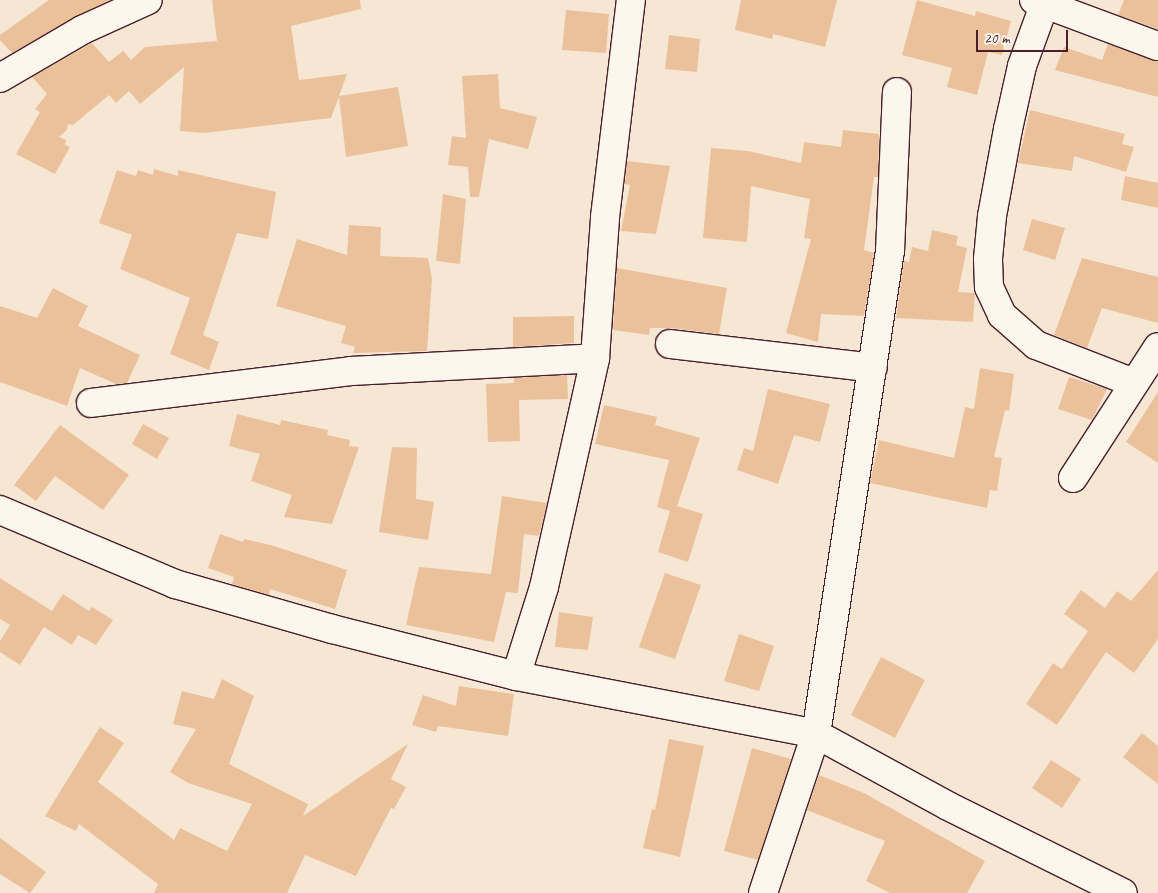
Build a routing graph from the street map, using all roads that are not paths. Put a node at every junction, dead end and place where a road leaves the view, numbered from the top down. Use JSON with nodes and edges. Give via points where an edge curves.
{"nodes":[{"id":1,"x":148,"y":0,"type":"edge"},
{"id":2,"x":631,"y":0,"type":"edge"},
{"id":3,"x":1042,"y":1,"type":"edge"},
{"id":4,"x":1158,"y":46,"type":"edge"},
{"id":5,"x":0,"y":78,"type":"edge"},
{"id":6,"x":897,"y":92,"type":"dead end"},
{"id":7,"x":670,"y":344,"type":"dead end"},
{"id":8,"x":1158,"y":347,"type":"edge"},
{"id":9,"x":595,"y":358,"type":"junction"},
{"id":10,"x":873,"y":368,"type":"junction"},
{"id":11,"x":1134,"y":383,"type":"junction"},
{"id":12,"x":91,"y":403,"type":"dead end"},
{"id":13,"x":1073,"y":478,"type":"dead end"},
{"id":14,"x":0,"y":510,"type":"edge"},
{"id":15,"x":516,"y":676,"type":"junction"},
{"id":16,"x":816,"y":734,"type":"junction"},
{"id":17,"x":764,"y":893,"type":"edge"},
{"id":18,"x":1123,"y":893,"type":"edge"}],
"edges":[{"from":1,"to":5,"type":"street","via":[[82,30]]},
{"from":2,"to":9,"type":"street","via":[[605,216]]},
{"from":3,"to":4,"type":"street","via":[[1080,19]]},
{"from":3,"to":11,"type":"street","via":[[1022,66],[1008,129],[992,216],[989,287],[1002,316],[1036,345]]},
{"from":6,"to":10,"type":"street","via":[[890,251]]},
{"from":7,"to":10,"type":"street"},
{"from":8,"to":11,"type":"street"},
{"from":9,"to":12,"type":"street","via":[[350,371]]},
{"from":9,"to":15,"type":"street","via":[[544,587]]},
{"from":10,"to":16,"type":"street"},
{"from":11,"to":13,"type":"street"},
{"from":14,"to":15,"type":"street","via":[[175,584],[332,629]]},
{"from":15,"to":16,"type":"street"},
{"from":16,"to":17,"type":"street"},
{"from":16,"to":18,"type":"street","via":[[948,806]]}]}
